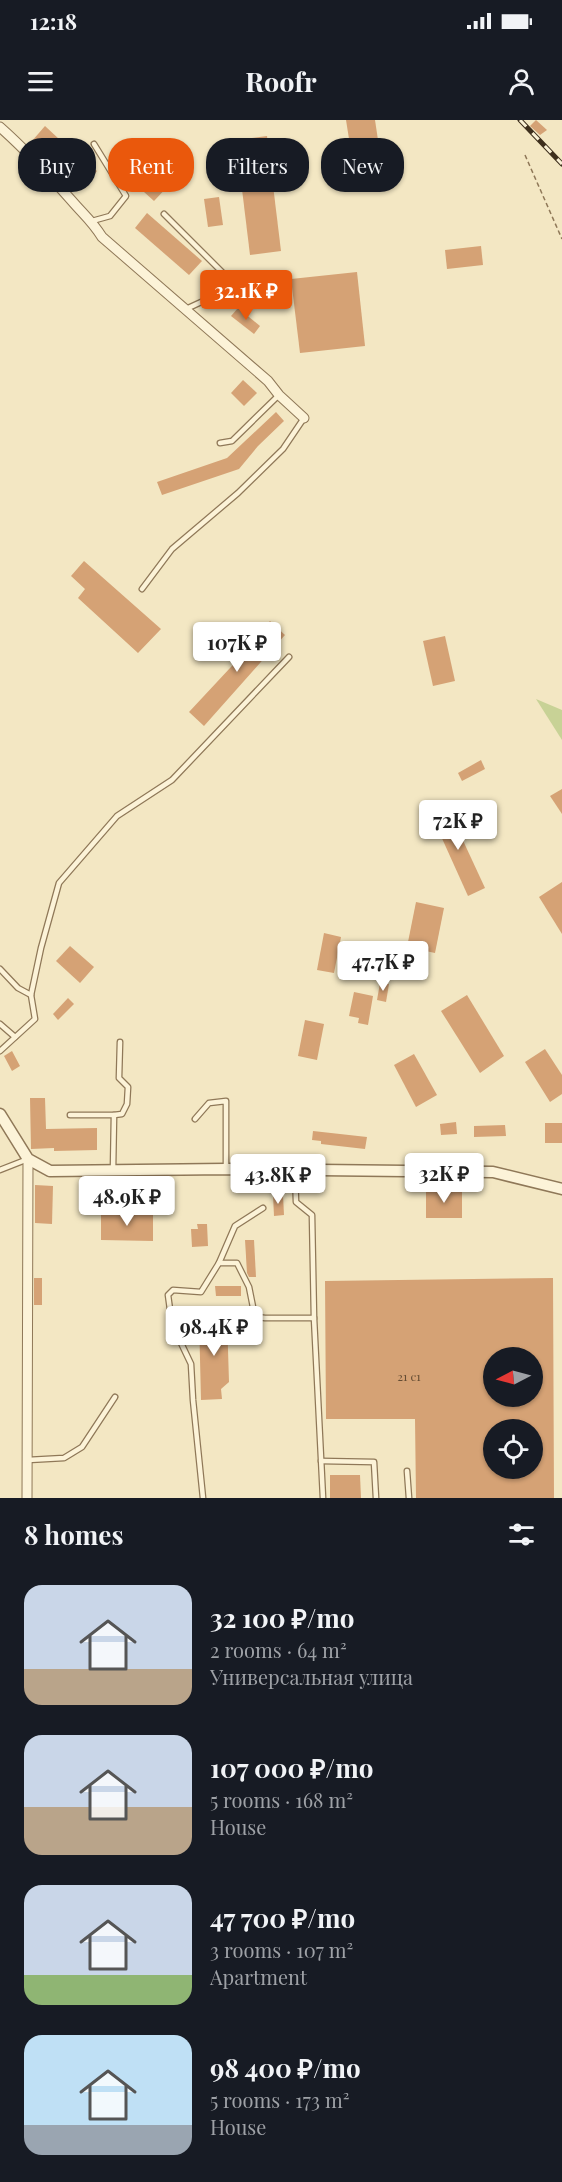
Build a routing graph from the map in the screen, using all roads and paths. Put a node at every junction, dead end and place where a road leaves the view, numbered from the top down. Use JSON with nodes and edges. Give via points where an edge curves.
{"nodes":[{"id":1,"x":0,"y":127,"type":"edge"},
{"id":2,"x":96,"y":147,"type":"edge"},
{"id":3,"x":525,"y":155,"type":"dead end"},
{"id":4,"x":164,"y":214,"type":"dead end"},
{"id":5,"x":92,"y":221,"type":"junction"},
{"id":6,"x":562,"y":239,"type":"edge"},
{"id":7,"x":186,"y":309,"type":"junction"},
{"id":8,"x":279,"y":395,"type":"junction"},
{"id":9,"x":304,"y":418,"type":"joint"},
{"id":10,"x":220,"y":443,"type":"dead end"},
{"id":11,"x":142,"y":589,"type":"dead end"},
{"id":12,"x":289,"y":657,"type":"dead end"},
{"id":13,"x":0,"y":969,"type":"edge"},
{"id":14,"x":30,"y":995,"type":"junction"},
{"id":15,"x":0,"y":1024,"type":"edge"},
{"id":16,"x":15,"y":1037,"type":"junction"},
{"id":17,"x":120,"y":1042,"type":"dead end"},
{"id":18,"x":0,"y":1050,"type":"edge"},
{"id":19,"x":0,"y":1114,"type":"edge"},
{"id":20,"x":70,"y":1115,"type":"dead end"},
{"id":21,"x":114,"y":1115,"type":"junction"},
{"id":22,"x":195,"y":1119,"type":"dead end"},
{"id":23,"x":28,"y":1159,"type":"junction"},
{"id":24,"x":226,"y":1169,"type":"junction"},
{"id":25,"x":0,"y":1170,"type":"edge"},
{"id":26,"x":295,"y":1170,"type":"junction"},
{"id":27,"x":113,"y":1172,"type":"junction"},
{"id":28,"x":562,"y":1189,"type":"edge"},
{"id":29,"x":263,"y":1208,"type":"dead end"},
{"id":30,"x":219,"y":1263,"type":"junction"},
{"id":31,"x":254,"y":1312,"type":"junction"},
{"id":32,"x":314,"y":1317,"type":"junction"},
{"id":33,"x":240,"y":1328,"type":"dead end"},
{"id":34,"x":115,"y":1397,"type":"dead end"},
{"id":35,"x":28,"y":1460,"type":"junction"},
{"id":36,"x":321,"y":1461,"type":"junction"},
{"id":37,"x":407,"y":1471,"type":"dead end"},
{"id":38,"x":27,"y":1498,"type":"edge"},
{"id":39,"x":203,"y":1498,"type":"edge"},
{"id":40,"x":323,"y":1498,"type":"edge"},
{"id":41,"x":376,"y":1498,"type":"edge"},
{"id":42,"x":409,"y":1498,"type":"edge"}],
"edges":[{"from":1,"to":5,"type":"street","via":[[29,152]]},
{"from":2,"to":5,"type":"lane","via":[[126,196],[110,216]]},
{"from":3,"to":6,"type":"path"},
{"from":4,"to":7,"type":"lane","via":[[236,286]]},
{"from":5,"to":7,"type":"street","via":[[102,237]]},
{"from":7,"to":8,"type":"street"},
{"from":8,"to":9,"type":"street"},
{"from":8,"to":10,"type":"lane","via":[[232,441]]},
{"from":9,"to":11,"type":"lane","via":[[283,449],[172,549]]},
{"from":12,"to":14,"type":"lane","via":[[172,780],[117,816],[59,883]]},
{"from":13,"to":14,"type":"lane"},
{"from":14,"to":16,"type":"lane","via":[[35,1019]]},
{"from":15,"to":16,"type":"lane"},
{"from":16,"to":18,"type":"lane"},
{"from":17,"to":21,"type":"lane","via":[[118,1078],[128,1087],[127,1104],[122,1114]]},
{"from":19,"to":23,"type":"street"},
{"from":20,"to":21,"type":"lane"},
{"from":21,"to":27,"type":"lane"},
{"from":22,"to":24,"type":"lane","via":[[209,1103],[226,1101]]},
{"from":23,"to":25,"type":"lane"},
{"from":23,"to":27,"type":"street","via":[[50,1172]]},
{"from":23,"to":35,"type":"street"},
{"from":24,"to":26,"type":"street"},
{"from":24,"to":27,"type":"street"},
{"from":26,"to":28,"type":"street","via":[[493,1172]]},
{"from":26,"to":32,"type":"lane","via":[[296,1202],[312,1215]]},
{"from":29,"to":30,"type":"lane","via":[[235,1226]]},
{"from":30,"to":31,"type":"lane","via":[[237,1263],[249,1287]]},
{"from":30,"to":39,"type":"lane","via":[[201,1292],[173,1290],[168,1295],[172,1324],[191,1364]]},
{"from":31,"to":32,"type":"lane","via":[[265,1318]]},
{"from":31,"to":33,"type":"lane"},
{"from":32,"to":36,"type":"lane"},
{"from":34,"to":35,"type":"lane","via":[[82,1447],[64,1458]]},
{"from":35,"to":38,"type":"street"},
{"from":36,"to":40,"type":"lane"},
{"from":36,"to":41,"type":"lane","via":[[374,1462]]},
{"from":37,"to":42,"type":"lane"}]}
